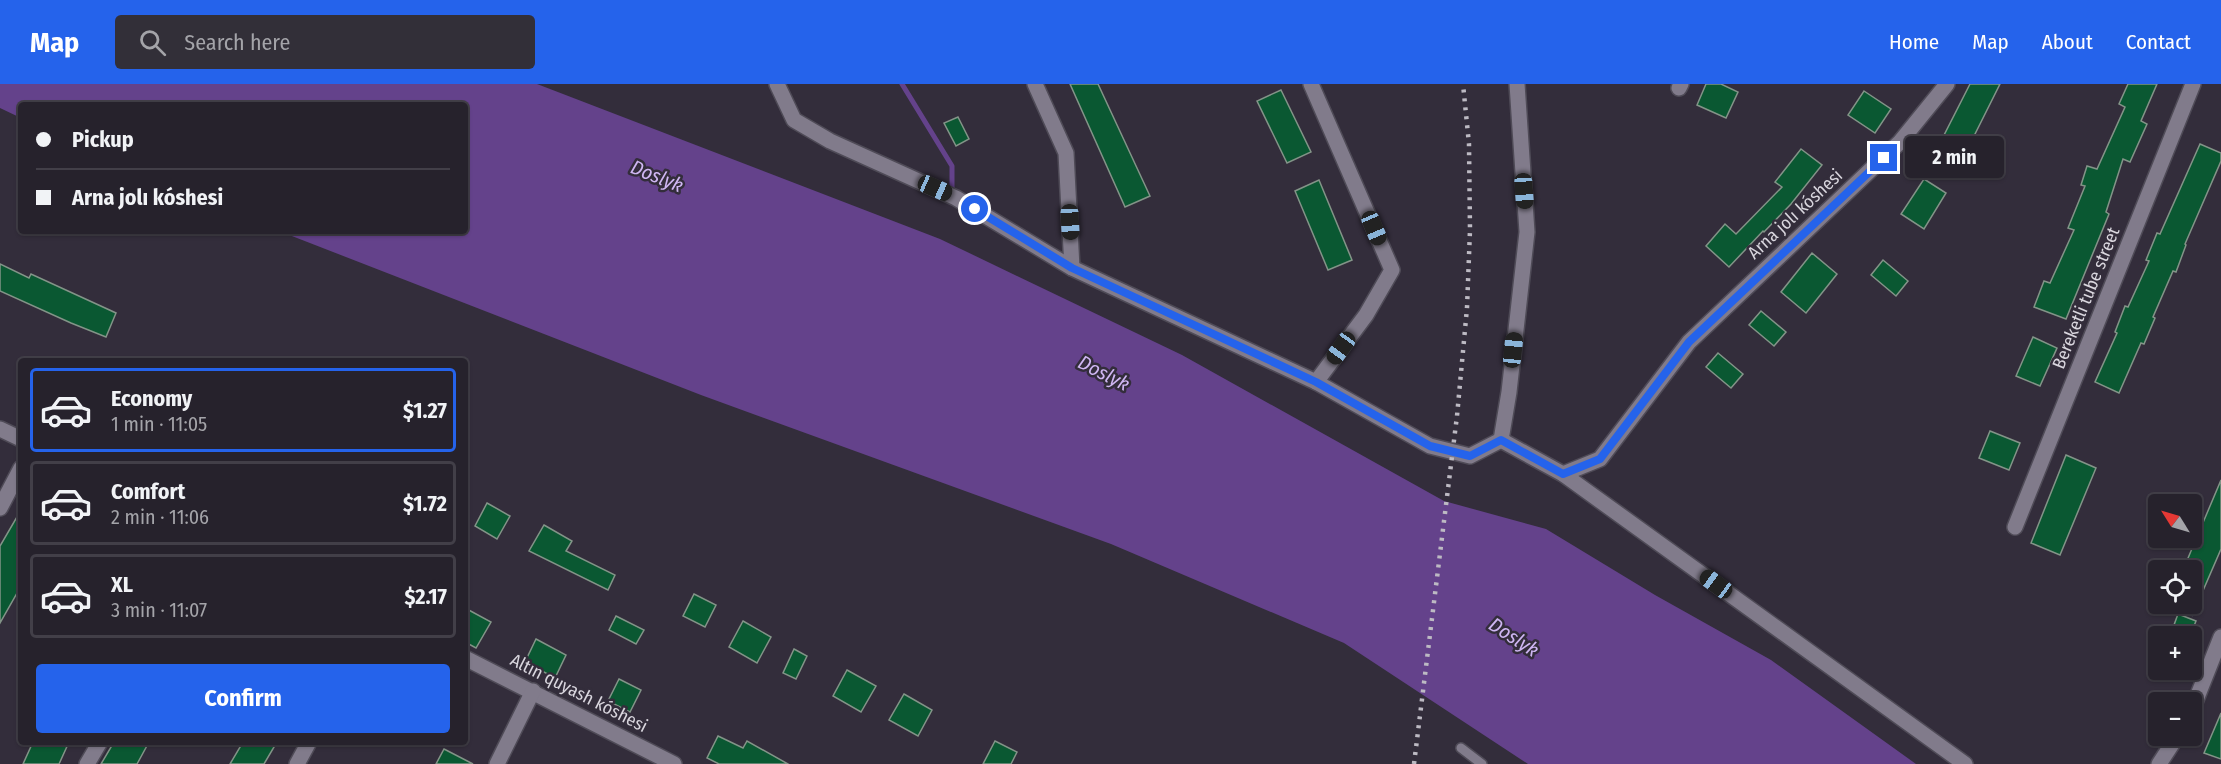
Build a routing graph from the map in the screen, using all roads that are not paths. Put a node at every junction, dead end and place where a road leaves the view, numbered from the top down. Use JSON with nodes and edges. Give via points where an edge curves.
{"nodes":[{"id":1,"x":777,"y":84,"type":"edge"},
{"id":2,"x":1035,"y":84,"type":"edge"},
{"id":3,"x":1311,"y":84,"type":"edge"},
{"id":4,"x":1517,"y":84,"type":"edge"},
{"id":5,"x":1947,"y":84,"type":"edge"},
{"id":6,"x":2193,"y":84,"type":"edge"},
{"id":7,"x":1072,"y":268,"type":"junction"},
{"id":8,"x":1316,"y":382,"type":"junction"},
{"id":9,"x":0,"y":429,"type":"edge"},
{"id":10,"x":18,"y":438,"type":"edge"},
{"id":11,"x":1501,"y":440,"type":"junction"},
{"id":12,"x":18,"y":474,"type":"edge"},
{"id":13,"x":1563,"y":474,"type":"junction"},
{"id":14,"x":0,"y":508,"type":"edge"},
{"id":15,"x":2015,"y":527,"type":"dead end"},
{"id":16,"x":2221,"y":637,"type":"edge"},
{"id":17,"x":468,"y":659,"type":"edge"},
{"id":18,"x":533,"y":691,"type":"junction"},
{"id":19,"x":2199,"y":692,"type":"edge"},
{"id":20,"x":98,"y":745,"type":"edge"},
{"id":21,"x":307,"y":745,"type":"edge"},
{"id":22,"x":2171,"y":746,"type":"edge"},
{"id":23,"x":1461,"y":748,"type":"dead end"},
{"id":24,"x":87,"y":764,"type":"edge"},
{"id":25,"x":297,"y":764,"type":"edge"},
{"id":26,"x":497,"y":764,"type":"edge"},
{"id":27,"x":675,"y":764,"type":"edge"},
{"id":28,"x":1482,"y":764,"type":"edge"},
{"id":29,"x":1965,"y":764,"type":"edge"},
{"id":30,"x":2160,"y":764,"type":"edge"}],
"edges":[{"from":1,"to":7,"type":"street","via":[[794,120],[830,141],[956,198]]},
{"from":2,"to":7,"type":"street","via":[[1066,153]]},
{"from":3,"to":8,"type":"street","via":[[1392,270],[1366,315]]},
{"from":4,"to":11,"type":"street","via":[[1527,232]]},
{"from":5,"to":13,"type":"street","name":"Arna jolı kóshesi","via":[[1900,142],[1689,342],[1600,459]]},
{"from":6,"to":15,"type":"street","name":"Bereketli tube street"},
{"from":7,"to":8,"type":"street"},
{"from":8,"to":11,"type":"street","via":[[1430,446],[1470,456]]},
{"from":9,"to":10,"type":"street"},
{"from":11,"to":13,"type":"street"},
{"from":12,"to":14,"type":"street"},
{"from":13,"to":29,"type":"street"},
{"from":16,"to":19,"type":"street"},
{"from":17,"to":18,"type":"street","name":"Altın quyash kóshesi"},
{"from":18,"to":26,"type":"street"},
{"from":18,"to":27,"type":"street","name":"Altın quyash kóshesi"},
{"from":20,"to":24,"type":"street"},
{"from":21,"to":25,"type":"street"},
{"from":22,"to":30,"type":"street"},
{"from":23,"to":28,"type":"lane"}]}
